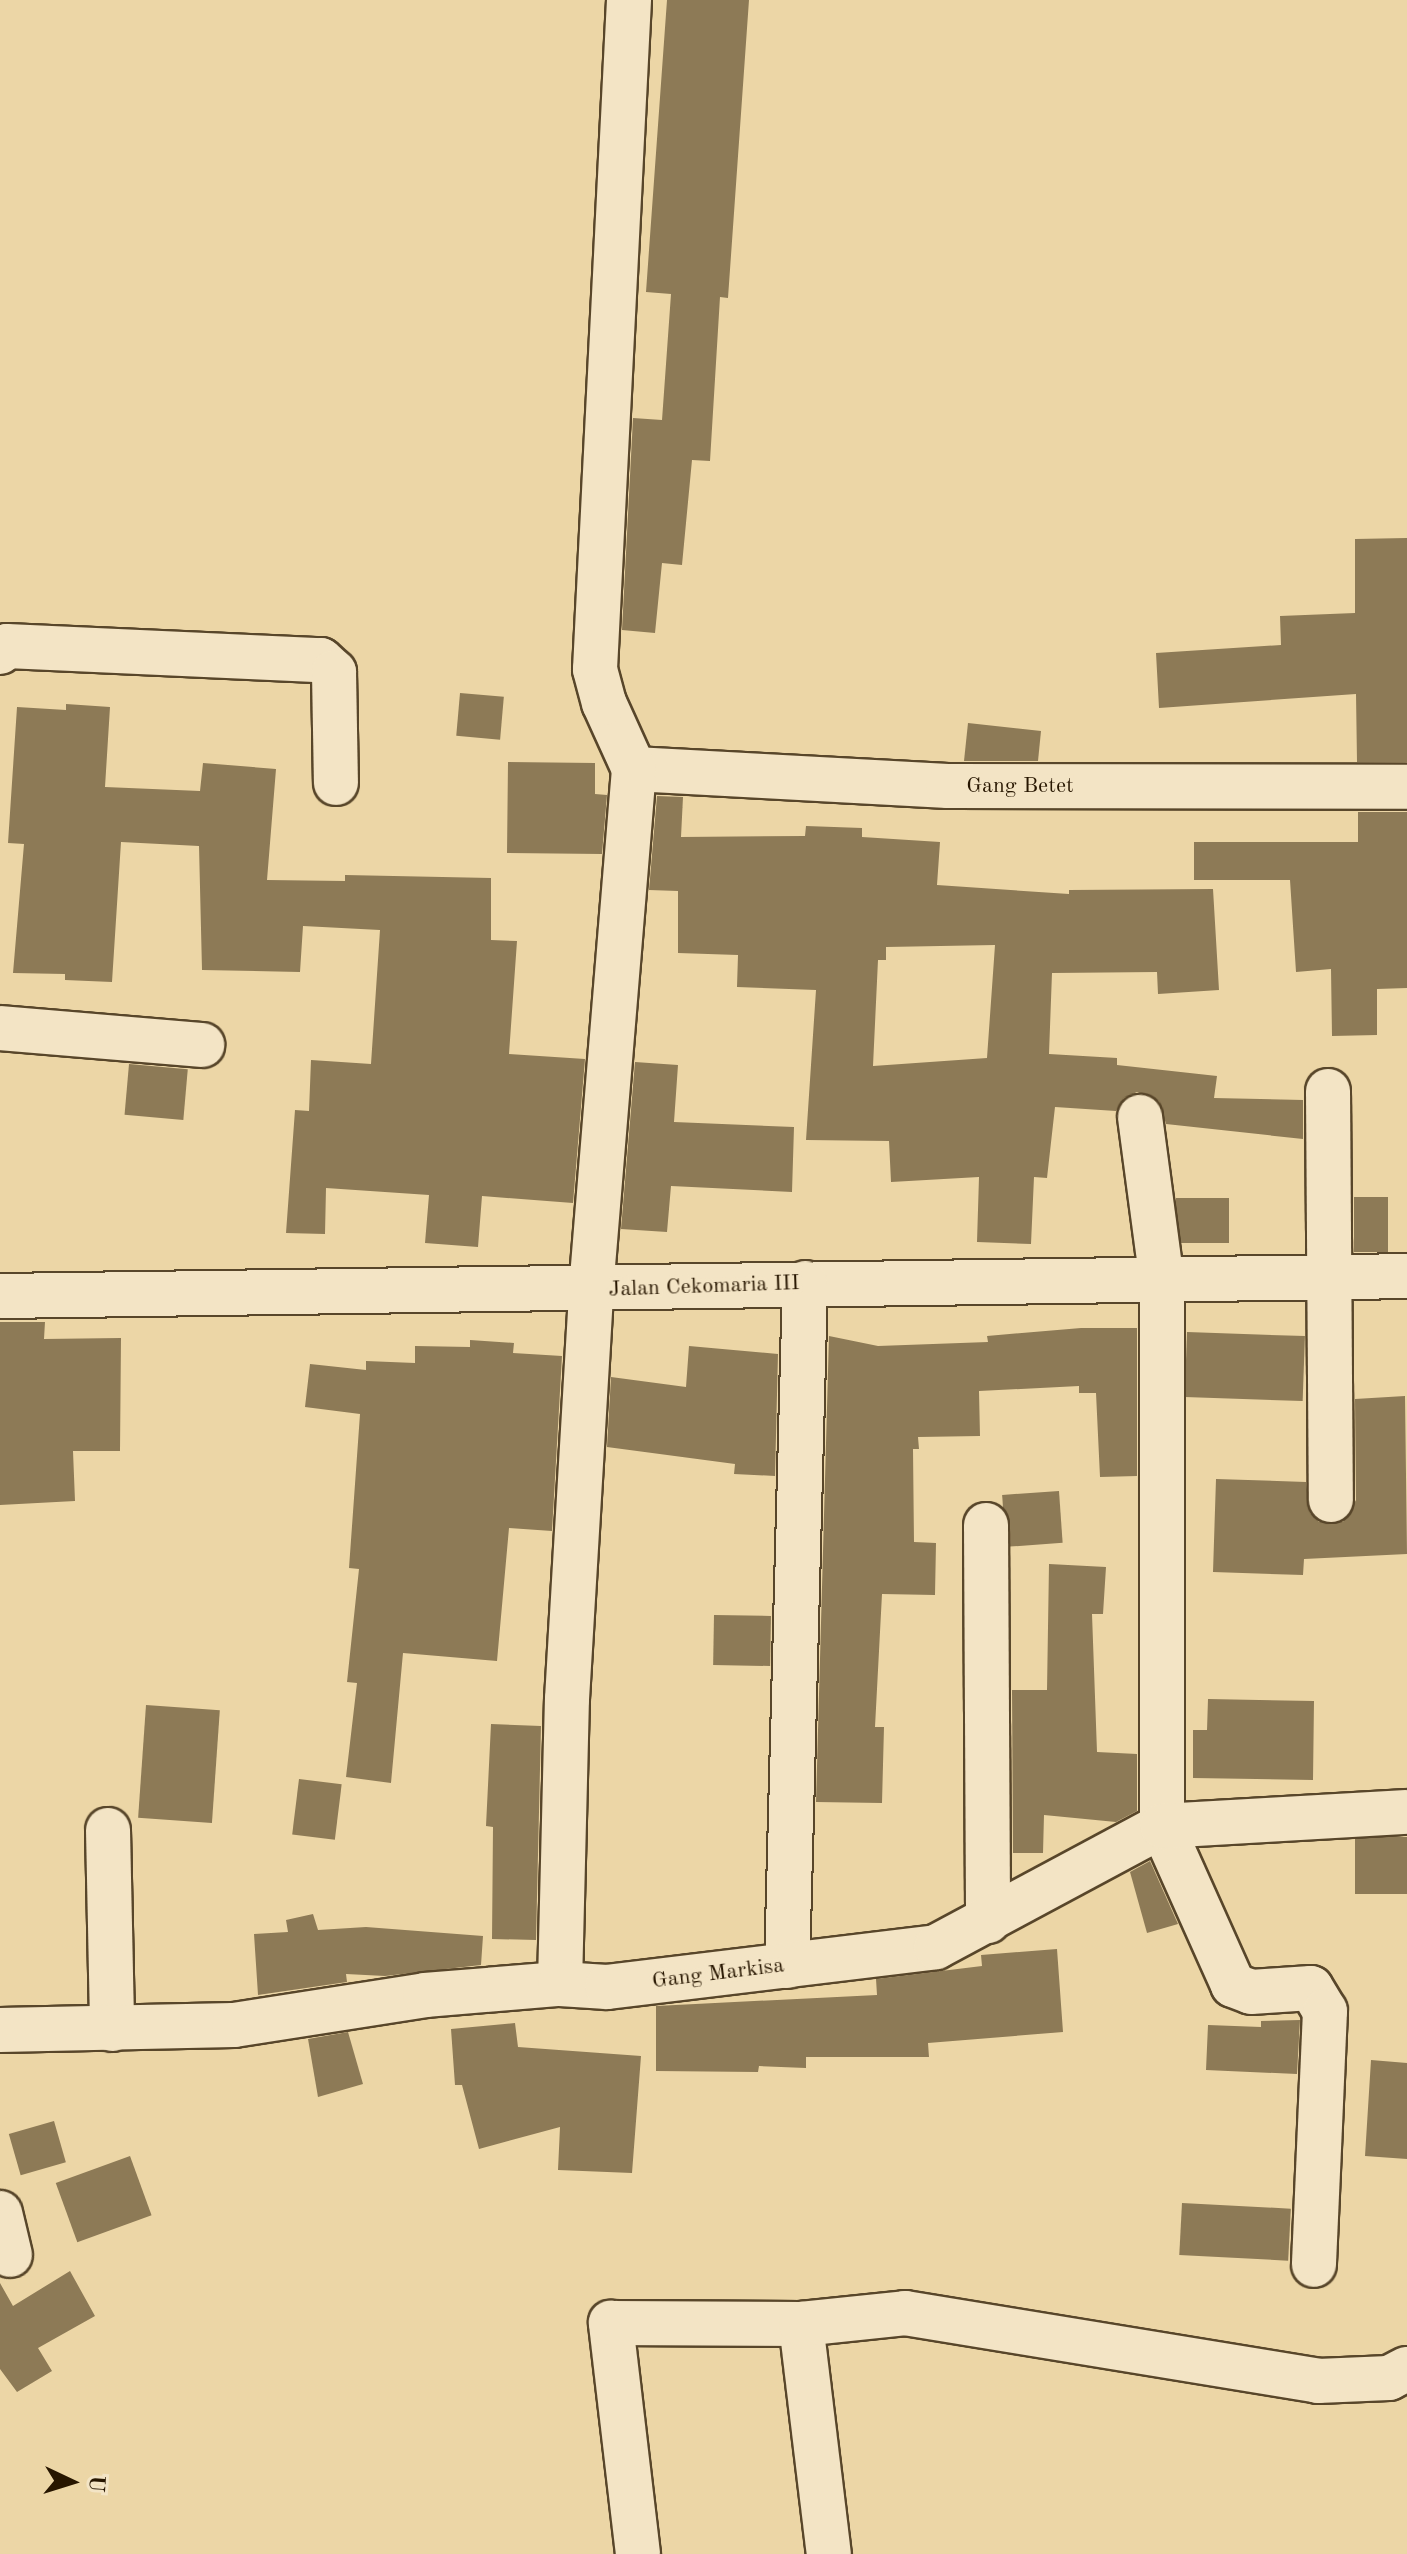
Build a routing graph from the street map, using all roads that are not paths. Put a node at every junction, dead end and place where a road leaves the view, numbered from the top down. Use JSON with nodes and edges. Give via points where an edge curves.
{"nodes":[{"id":1,"x":629,"y":0,"type":"edge"},
{"id":2,"x":0,"y":652,"type":"edge"},
{"id":3,"x":634,"y":769,"type":"junction"},
{"id":4,"x":336,"y":783,"type":"dead end"},
{"id":5,"x":1407,"y":787,"type":"edge"},
{"id":6,"x":0,"y":1028,"type":"edge"},
{"id":7,"x":202,"y":1045,"type":"dead end"},
{"id":8,"x":1328,"y":1091,"type":"dead end"},
{"id":9,"x":1140,"y":1117,"type":"dead end"},
{"id":10,"x":1328,"y":1274,"type":"junction"},
{"id":11,"x":1407,"y":1276,"type":"edge"},
{"id":12,"x":1162,"y":1282,"type":"junction"},
{"id":13,"x":805,"y":1283,"type":"junction"},
{"id":14,"x":591,"y":1290,"type":"junction"},
{"id":15,"x":0,"y":1296,"type":"edge"},
{"id":16,"x":1331,"y":1500,"type":"dead end"},
{"id":17,"x":986,"y":1525,"type":"dead end"},
{"id":18,"x":1407,"y":1812,"type":"edge"},
{"id":19,"x":1162,"y":1826,"type":"junction"},
{"id":20,"x":108,"y":1830,"type":"dead end"},
{"id":21,"x":988,"y":1921,"type":"junction"},
{"id":22,"x":787,"y":1966,"type":"junction"},
{"id":23,"x":560,"y":1984,"type":"junction"},
{"id":24,"x":112,"y":2029,"type":"junction"},
{"id":25,"x":0,"y":2030,"type":"edge"},
{"id":26,"x":0,"y":2213,"type":"edge"},
{"id":27,"x":10,"y":2255,"type":"dead end"},
{"id":28,"x":1314,"y":2265,"type":"dead end"},
{"id":29,"x":801,"y":2324,"type":"junction"},
{"id":30,"x":1407,"y":2369,"type":"edge"},
{"id":31,"x":638,"y":2554,"type":"edge"},
{"id":32,"x":829,"y":2554,"type":"edge"}],
"edges":[{"from":1,"to":3,"type":"street","via":[[595,669]]},
{"from":2,"to":4,"type":"street","via":[[7,646],[321,660],[334,672]]},
{"from":3,"to":5,"type":"street","name":"Gang Betet","via":[[948,786]]},
{"from":3,"to":14,"type":"street"},
{"from":6,"to":7,"type":"street"},
{"from":8,"to":10,"type":"street"},
{"from":9,"to":12,"type":"street"},
{"from":10,"to":11,"type":"street","name":"Jalan Cekomaria III"},
{"from":10,"to":12,"type":"street","name":"Jalan Cekomaria III"},
{"from":10,"to":16,"type":"street"},
{"from":12,"to":13,"type":"street","name":"Jalan Cekomaria III"},
{"from":12,"to":19,"type":"street"},
{"from":13,"to":14,"type":"street","name":"Jalan Cekomaria III"},
{"from":13,"to":22,"type":"street"},
{"from":14,"to":15,"type":"street","name":"Jalan Cekomaria III"},
{"from":14,"to":23,"type":"street","via":[[567,1699]]},
{"from":17,"to":21,"type":"street"},
{"from":18,"to":19,"type":"street","name":"Gang Markisa"},
{"from":19,"to":21,"type":"street","name":"Gang Markisa"},
{"from":19,"to":28,"type":"street","via":[[1233,1985],[1251,1992],[1311,1988],[1325,2011]]},
{"from":20,"to":24,"type":"street"},
{"from":21,"to":22,"type":"street","name":"Gang Markisa","via":[[936,1947]]},
{"from":22,"to":23,"type":"street","name":"Gang Markisa","via":[[607,1987]]},
{"from":23,"to":24,"type":"street","name":"Gang Markisa","via":[[425,1995],[234,2025]]},
{"from":24,"to":25,"type":"street","name":"Gang Markisa"},
{"from":26,"to":27,"type":"street"},
{"from":29,"to":30,"type":"street","via":[[905,2313],[1318,2381],[1389,2378]]},
{"from":29,"to":31,"type":"street","via":[[611,2323]]},
{"from":29,"to":32,"type":"street"}]}
